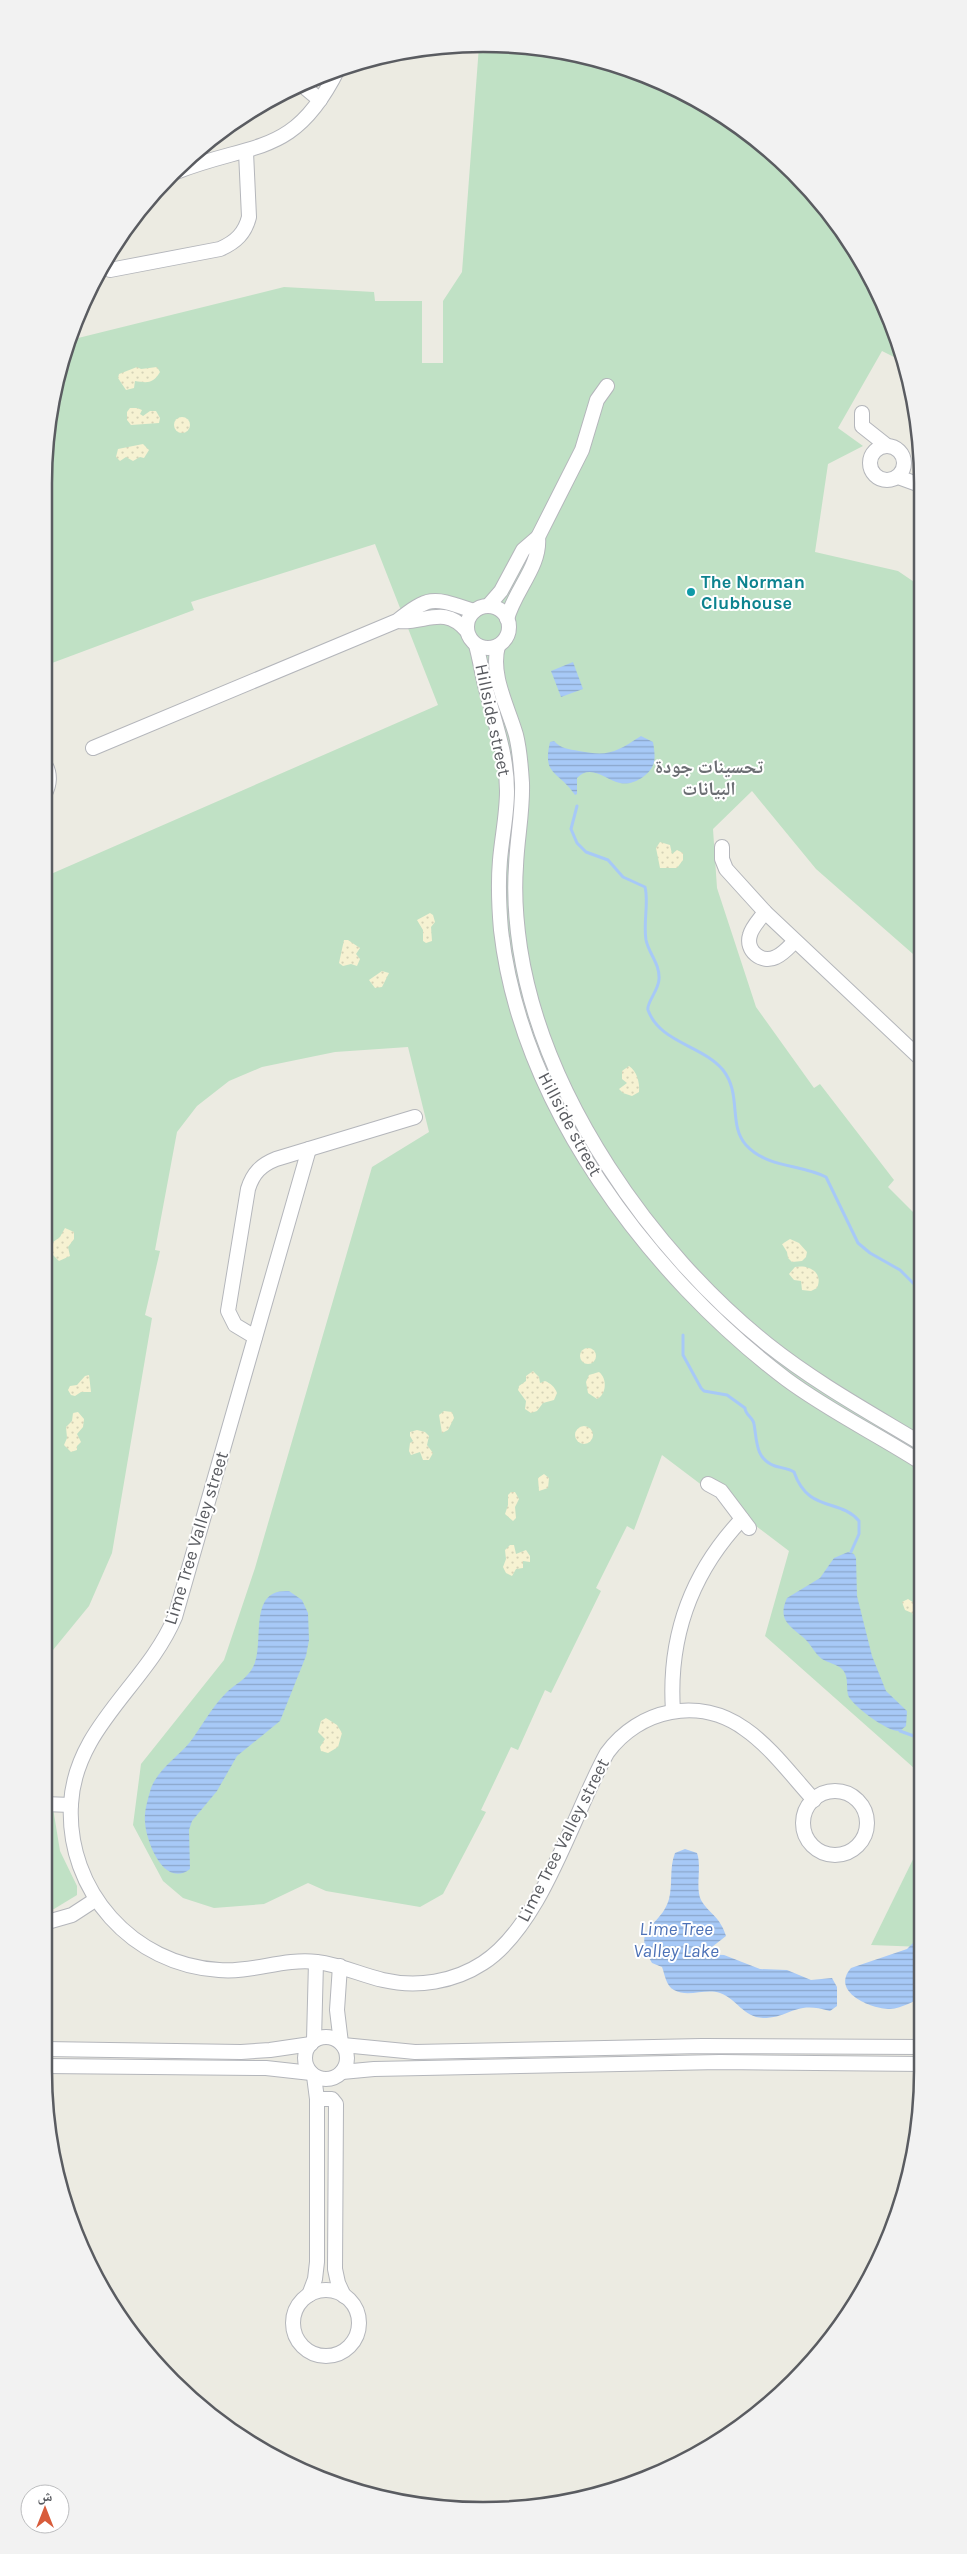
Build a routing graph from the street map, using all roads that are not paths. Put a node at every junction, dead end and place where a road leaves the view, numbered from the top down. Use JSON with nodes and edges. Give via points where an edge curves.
{"nodes":[{"id":1,"x":332,"y":80,"type":"edge"},
{"id":2,"x":308,"y":90,"type":"edge"},
{"id":3,"x":320,"y":100,"type":"junction"},
{"id":4,"x":246,"y":152,"type":"junction"},
{"id":5,"x":190,"y":168,"type":"edge"},
{"id":6,"x":110,"y":270,"type":"dead end"},
{"id":7,"x":607,"y":386,"type":"dead end"},
{"id":8,"x":862,"y":413,"type":"dead end"},
{"id":9,"x":886,"y":446,"type":"junction"},
{"id":10,"x":898,"y":477,"type":"junction"},
{"id":11,"x":914,"y":482,"type":"edge"},
{"id":12,"x":538,"y":537,"type":"junction"},
{"id":13,"x":443,"y":601,"type":"junction"},
{"id":14,"x":423,"y":603,"type":"junction"},
{"id":15,"x":488,"y":606,"type":"junction"},
{"id":16,"x":474,"y":611,"type":"junction"},
{"id":17,"x":435,"y":617,"type":"junction"},
{"id":18,"x":507,"y":619,"type":"junction"},
{"id":19,"x":398,"y":621,"type":"junction"},
{"id":20,"x":467,"y":631,"type":"junction"},
{"id":21,"x":476,"y":645,"type":"junction"},
{"id":22,"x":498,"y":646,"type":"junction"},
{"id":23,"x":93,"y":748,"type":"dead end"},
{"id":24,"x":722,"y":847,"type":"dead end"},
{"id":25,"x":765,"y":912,"type":"junction"},
{"id":26,"x":794,"y":942,"type":"junction"},
{"id":27,"x":914,"y":1053,"type":"edge"},
{"id":28,"x":578,"y":1112,"type":"junction"},
{"id":29,"x":415,"y":1117,"type":"dead end"},
{"id":30,"x":564,"y":1119,"type":"junction"},
{"id":31,"x":309,"y":1149,"type":"junction"},
{"id":32,"x":255,"y":1337,"type":"junction"},
{"id":33,"x":914,"y":1439,"type":"edge"},
{"id":34,"x":914,"y":1458,"type":"edge"},
{"id":35,"x":708,"y":1484,"type":"dead end"},
{"id":36,"x":673,"y":1711,"type":"junction"},
{"id":37,"x":814,"y":1800,"type":"junction"},
{"id":38,"x":52,"y":1804,"type":"edge"},
{"id":39,"x":71,"y":1805,"type":"junction"},
{"id":40,"x":95,"y":1900,"type":"junction"},
{"id":41,"x":52,"y":1921,"type":"edge"},
{"id":42,"x":316,"y":1962,"type":"junction"},
{"id":43,"x":340,"y":1966,"type":"junction"},
{"id":44,"x":316,"y":1991,"type":"junction"},
{"id":45,"x":339,"y":1995,"type":"junction"},
{"id":46,"x":341,"y":2039,"type":"junction"},
{"id":47,"x":312,"y":2042,"type":"junction"},
{"id":48,"x":914,"y":2047,"type":"edge"},
{"id":49,"x":52,"y":2049,"type":"edge"},
{"id":50,"x":914,"y":2064,"type":"edge"},
{"id":51,"x":52,"y":2066,"type":"edge"},
{"id":52,"x":342,"y":2072,"type":"junction"},
{"id":53,"x":313,"y":2074,"type":"junction"},
{"id":54,"x":317,"y":2099,"type":"junction"},
{"id":55,"x":309,"y":2295,"type":"junction"},
{"id":56,"x":344,"y":2296,"type":"junction"}],
"edges":[{"from":1,"to":3,"type":"street"},
{"from":2,"to":3,"type":"street"},
{"from":3,"to":4,"type":"street","via":[[288,133]]},
{"from":4,"to":5,"type":"street"},
{"from":4,"to":6,"type":"street","via":[[249,217],[247,226],[236,240],[220,249]]},
{"from":7,"to":12,"type":"street","via":[[598,400],[582,450]]},
{"from":8,"to":9,"type":"street","via":[[862,426]]},
{"from":9,"to":10,"type":"street","via":[[895,448],[903,456],[904,467]]},
{"from":9,"to":10,"type":"street","via":[[871,456],[870,468],[881,480]]},
{"from":10,"to":11,"type":"street"},
{"from":12,"to":15,"type":"street","via":[[523,550],[501,591]]},
{"from":12,"to":18,"type":"street","name":"Hillside street","via":[[536,556]]},
{"from":13,"to":14,"type":"street"},
{"from":13,"to":16,"type":"street"},
{"from":13,"to":17,"type":"street","via":[[444,610]]},
{"from":14,"to":17,"type":"street","via":[[424,610]]},
{"from":14,"to":19,"type":"street"},
{"from":15,"to":16,"type":"street"},
{"from":15,"to":18,"type":"street","via":[[500,610]]},
{"from":16,"to":20,"type":"street","via":[[469,617]]},
{"from":17,"to":19,"type":"street"},
{"from":17,"to":20,"type":"street","name":"Hillside street","via":[[453,619]]},
{"from":18,"to":22,"type":"street","name":"Hillside street","via":[[507,636]]},
{"from":19,"to":23,"type":"street"},
{"from":20,"to":21,"type":"street","name":"Hillside street"},
{"from":21,"to":22,"type":"street","name":"Hillside street","via":[[486,649]]},
{"from":21,"to":30,"type":"street","name":"Hillside street","via":[[500,734],[506,774],[506,815],[499,886],[505,953],[526,1033]]},
{"from":22,"to":28,"type":"street","name":"Hillside street","via":[[496,667],[521,764],[522,797],[515,893],[520,950],[543,1034]]},
{"from":24,"to":25,"type":"street","via":[[726,869]]},
{"from":25,"to":26,"type":"street"},
{"from":25,"to":26,"type":"street","via":[[750,934],[750,945],[755,954],[764,959],[774,958]]},
{"from":26,"to":27,"type":"street"},
{"from":28,"to":30,"type":"street"},
{"from":28,"to":33,"type":"street","name":"Hillside street","via":[[604,1160],[635,1205],[669,1249],[713,1296],[794,1364],[848,1401]]},
{"from":29,"to":31,"type":"street"},
{"from":30,"to":34,"type":"street","name":"Hillside street","via":[[603,1186],[644,1243],[715,1320],[804,1391]]},
{"from":31,"to":32,"type":"street","name":"Lime Tree Valley street"},
{"from":31,"to":32,"type":"street","via":[[268,1162],[255,1173],[248,1189],[228,1311],[235,1325]]},
{"from":32,"to":39,"type":"street","name":"Lime Tree Valley street","via":[[175,1617],[156,1653],[93,1735],[76,1776]]},
{"from":35,"to":36,"type":"street","via":[[721,1491],[746,1524],[706,1564],[685,1607],[674,1654]]},
{"from":36,"to":37,"type":"street","name":"Lime Tree Valley street","via":[[710,1713],[740,1725]]},
{"from":36,"to":43,"type":"street","name":"Lime Tree Valley street","via":[[634,1725],[607,1752],[537,1900],[520,1928],[493,1956],[464,1974],[418,1984],[382,1980]]},
{"from":37,"to":37,"type":"street","via":[[804,1819],[808,1840],[825,1854],[840,1855],[854,1849],[866,1831],[867,1817],[860,1804],[842,1792],[827,1793]]},
{"from":38,"to":39,"type":"street"},
{"from":39,"to":40,"type":"street","name":"Lime Tree Valley street","via":[[76,1854]]},
{"from":40,"to":41,"type":"street","via":[[72,1915]]},
{"from":40,"to":42,"type":"street","name":"Lime Tree Valley street","via":[[110,1919],[139,1943],[183,1964],[232,1971],[292,1961]]},
{"from":42,"to":43,"type":"street","name":"Lime Tree Valley street"},
{"from":42,"to":44,"type":"street"},
{"from":43,"to":45,"type":"street"},
{"from":44,"to":45,"type":"street","via":[[326,1985]]},
{"from":44,"to":47,"type":"street"},
{"from":45,"to":46,"type":"street","via":[[337,2010]]},
{"from":46,"to":47,"type":"street","via":[[326,2037]]},
{"from":46,"to":48,"type":"street","via":[[415,2052],[711,2046]]},
{"from":46,"to":52,"type":"street","via":[[348,2059]]},
{"from":47,"to":49,"type":"street","via":[[248,2052]]},
{"from":47,"to":53,"type":"street","via":[[305,2060]]},
{"from":50,"to":52,"type":"street","via":[[720,2062]]},
{"from":51,"to":53,"type":"street","via":[[266,2068]]},
{"from":52,"to":53,"type":"street","via":[[330,2079]]},
{"from":53,"to":54,"type":"street"},
{"from":54,"to":55,"type":"street","via":[[317,2262]]},
{"from":54,"to":56,"type":"street","via":[[332,2099],[336,2104],[335,2269]]},
{"from":55,"to":56,"type":"street","via":[[323,2291]]},
{"from":55,"to":56,"type":"street","via":[[302,2300],[294,2315],[294,2332],[308,2352],[325,2356],[348,2347],[357,2333],[358,2316]]}]}
